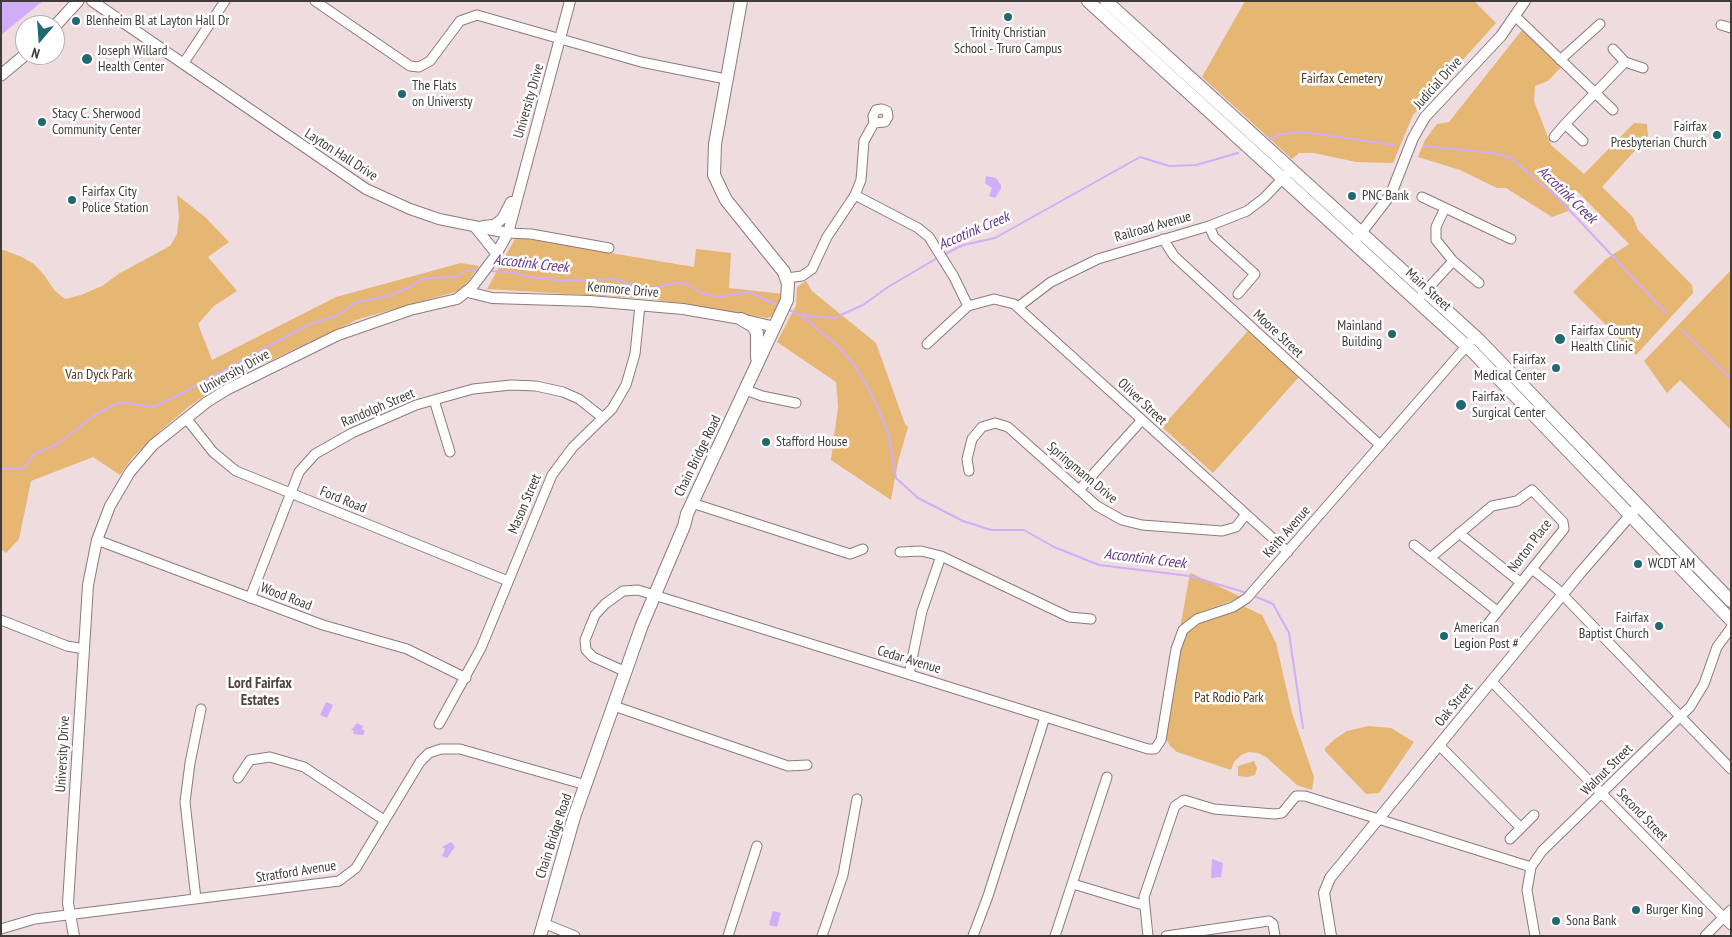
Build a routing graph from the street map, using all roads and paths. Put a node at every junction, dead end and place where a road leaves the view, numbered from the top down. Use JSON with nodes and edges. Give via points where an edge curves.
{"nodes":[{"id":1,"x":78,"y":1,"type":"edge"},
{"id":2,"x":92,"y":1,"type":"edge"},
{"id":3,"x":225,"y":1,"type":"edge"},
{"id":4,"x":315,"y":1,"type":"edge"},
{"id":5,"x":570,"y":1,"type":"edge"},
{"id":6,"x":741,"y":1,"type":"edge"},
{"id":7,"x":1088,"y":1,"type":"edge"},
{"id":8,"x":1106,"y":1,"type":"edge"},
{"id":9,"x":1525,"y":1,"type":"edge"},
{"id":10,"x":65,"y":15,"type":"edge"},
{"id":11,"x":1516,"y":16,"type":"junction"},
{"id":12,"x":1600,"y":24,"type":"dead end"},
{"id":13,"x":1721,"y":25,"type":"dead end"},
{"id":14,"x":1731,"y":28,"type":"edge"},
{"id":15,"x":1133,"y":34,"type":"junction"},
{"id":16,"x":561,"y":38,"type":"junction"},
{"id":17,"x":1613,"y":49,"type":"dead end"},
{"id":18,"x":1560,"y":60,"type":"junction"},
{"id":19,"x":1625,"y":62,"type":"junction"},
{"id":20,"x":15,"y":63,"type":"edge"},
{"id":21,"x":183,"y":64,"type":"junction"},
{"id":22,"x":1642,"y":68,"type":"dead end"},
{"id":23,"x":1,"y":75,"type":"edge"},
{"id":24,"x":726,"y":79,"type":"junction"},
{"id":25,"x":1594,"y":93,"type":"junction"},
{"id":26,"x":1613,"y":110,"type":"dead end"},
{"id":27,"x":874,"y":123,"type":"dead end"},
{"id":28,"x":1565,"y":124,"type":"junction"},
{"id":29,"x":1554,"y":137,"type":"dead end"},
{"id":30,"x":1583,"y":141,"type":"dead end"},
{"id":31,"x":1286,"y":175,"type":"junction"},
{"id":32,"x":519,"y":188,"type":"junction"},
{"id":33,"x":856,"y":196,"type":"junction"},
{"id":34,"x":1422,"y":198,"type":"dead end"},
{"id":35,"x":1445,"y":208,"type":"junction"},
{"id":36,"x":474,"y":226,"type":"junction"},
{"id":37,"x":1209,"y":226,"type":"junction"},
{"id":38,"x":508,"y":233,"type":"junction"},
{"id":39,"x":1362,"y":233,"type":"junction"},
{"id":40,"x":1163,"y":239,"type":"junction"},
{"id":41,"x":1511,"y":239,"type":"dead end"},
{"id":42,"x":1353,"y":243,"type":"junction"},
{"id":43,"x":609,"y":248,"type":"dead end"},
{"id":44,"x":495,"y":256,"type":"junction"},
{"id":45,"x":1453,"y":261,"type":"junction"},
{"id":46,"x":787,"y":278,"type":"junction"},
{"id":47,"x":1479,"y":283,"type":"dead end"},
{"id":48,"x":468,"y":292,"type":"junction"},
{"id":49,"x":1238,"y":294,"type":"dead end"},
{"id":50,"x":1422,"y":296,"type":"junction"},
{"id":51,"x":640,"y":305,"type":"junction"},
{"id":52,"x":968,"y":306,"type":"junction"},
{"id":53,"x":1018,"y":307,"type":"junction"},
{"id":54,"x":741,"y":318,"type":"junction"},
{"id":55,"x":778,"y":322,"type":"junction"},
{"id":56,"x":1471,"y":341,"type":"junction"},
{"id":57,"x":927,"y":344,"type":"dead end"},
{"id":58,"x":754,"y":374,"type":"junction"},
{"id":59,"x":746,"y":390,"type":"junction"},
{"id":60,"x":434,"y":400,"type":"junction"},
{"id":61,"x":796,"y":403,"type":"dead end"},
{"id":62,"x":186,"y":418,"type":"junction"},
{"id":63,"x":603,"y":418,"type":"junction"},
{"id":64,"x":1141,"y":421,"type":"junction"},
{"id":65,"x":1380,"y":445,"type":"junction"},
{"id":66,"x":450,"y":452,"type":"dead end"},
{"id":67,"x":969,"y":472,"type":"dead end"},
{"id":68,"x":1078,"y":490,"type":"junction"},
{"id":69,"x":291,"y":494,"type":"junction"},
{"id":70,"x":692,"y":503,"type":"junction"},
{"id":71,"x":1634,"y":510,"type":"junction"},
{"id":72,"x":1246,"y":514,"type":"junction"},
{"id":73,"x":1458,"y":534,"type":"junction"},
{"id":74,"x":97,"y":540,"type":"junction"},
{"id":75,"x":1414,"y":545,"type":"dead end"},
{"id":76,"x":864,"y":549,"type":"dead end"},
{"id":77,"x":900,"y":552,"type":"dead end"},
{"id":78,"x":1288,"y":552,"type":"junction"},
{"id":79,"x":941,"y":556,"type":"junction"},
{"id":80,"x":1430,"y":558,"type":"junction"},
{"id":81,"x":1532,"y":569,"type":"junction"},
{"id":82,"x":508,"y":580,"type":"junction"},
{"id":83,"x":1520,"y":582,"type":"junction"},
{"id":84,"x":654,"y":595,"type":"junction"},
{"id":85,"x":1562,"y":595,"type":"junction"},
{"id":86,"x":250,"y":598,"type":"junction"},
{"id":87,"x":1731,"y":601,"type":"edge"},
{"id":88,"x":1497,"y":611,"type":"junction"},
{"id":89,"x":1091,"y":619,"type":"dead end"},
{"id":90,"x":1,"y":620,"type":"edge"},
{"id":91,"x":1731,"y":620,"type":"edge"},
{"id":92,"x":1486,"y":626,"type":"dead end"},
{"id":93,"x":1731,"y":628,"type":"edge"},
{"id":94,"x":84,"y":649,"type":"junction"},
{"id":95,"x":626,"y":672,"type":"junction"},
{"id":96,"x":909,"y":674,"type":"junction"},
{"id":97,"x":466,"y":678,"type":"junction"},
{"id":98,"x":1491,"y":681,"type":"junction"},
{"id":99,"x":614,"y":706,"type":"junction"},
{"id":100,"x":201,"y":709,"type":"dead end"},
{"id":101,"x":1045,"y":717,"type":"junction"},
{"id":102,"x":1680,"y":717,"type":"junction"},
{"id":103,"x":440,"y":724,"type":"dead end"},
{"id":104,"x":1439,"y":745,"type":"junction"},
{"id":105,"x":1156,"y":748,"type":"joint"},
{"id":106,"x":807,"y":765,"type":"dead end"},
{"id":107,"x":1731,"y":769,"type":"edge"},
{"id":108,"x":1107,"y":777,"type":"dead end"},
{"id":109,"x":238,"y":778,"type":"dead end"},
{"id":110,"x":586,"y":785,"type":"junction"},
{"id":111,"x":1602,"y":794,"type":"junction"},
{"id":112,"x":857,"y":799,"type":"dead end"},
{"id":113,"x":1534,"y":815,"type":"dead end"},
{"id":114,"x":1378,"y":819,"type":"junction"},
{"id":115,"x":384,"y":820,"type":"junction"},
{"id":116,"x":1522,"y":828,"type":"junction"},
{"id":117,"x":1510,"y":839,"type":"dead end"},
{"id":118,"x":757,"y":846,"type":"dead end"},
{"id":119,"x":1531,"y":867,"type":"junction"},
{"id":120,"x":1072,"y":884,"type":"junction"},
{"id":121,"x":196,"y":899,"type":"junction"},
{"id":122,"x":1143,"y":905,"type":"junction"},
{"id":123,"x":1731,"y":910,"type":"edge"},
{"id":124,"x":69,"y":915,"type":"junction"},
{"id":125,"x":1723,"y":917,"type":"junction"},
{"id":126,"x":1731,"y":925,"type":"edge"},
{"id":127,"x":1,"y":929,"type":"edge"},
{"id":128,"x":541,"y":930,"type":"edge"},
{"id":129,"x":74,"y":936,"type":"edge"},
{"id":130,"x":575,"y":936,"type":"edge"},
{"id":131,"x":728,"y":936,"type":"edge"},
{"id":132,"x":822,"y":936,"type":"edge"},
{"id":133,"x":973,"y":936,"type":"edge"},
{"id":134,"x":1055,"y":936,"type":"edge"},
{"id":135,"x":1148,"y":936,"type":"edge"},
{"id":136,"x":1166,"y":936,"type":"edge"},
{"id":137,"x":1274,"y":936,"type":"edge"},
{"id":138,"x":1331,"y":936,"type":"edge"},
{"id":139,"x":1535,"y":936,"type":"edge"},
{"id":140,"x":1704,"y":936,"type":"edge"}],
"edges":[{"from":1,"to":10,"type":"main road"},
{"from":2,"to":21,"type":"street","name":"Layton Hall Drive"},
{"from":3,"to":21,"type":"street"},
{"from":4,"to":16,"type":"street","via":[[410,66],[419,67],[432,60],[460,21],[471,16],[483,16]]},
{"from":5,"to":16,"type":"street","name":"University Drive"},
{"from":6,"to":24,"type":"main road"},
{"from":7,"to":15,"type":"main road","name":"Main Street"},
{"from":8,"to":15,"type":"main road","name":"Main Street"},
{"from":9,"to":11,"type":"street","name":"Judicial Drive"},
{"from":11,"to":18,"type":"street"},
{"from":11,"to":39,"type":"street","name":"Judicial Drive","via":[[1425,117],[1391,194]]},
{"from":12,"to":18,"type":"street"},
{"from":13,"to":14,"type":"street"},
{"from":15,"to":31,"type":"main road","name":"Main Street"},
{"from":16,"to":24,"type":"street","via":[[641,62]]},
{"from":16,"to":32,"type":"street","name":"University Drive"},
{"from":17,"to":19,"type":"street"},
{"from":18,"to":25,"type":"street"},
{"from":19,"to":22,"type":"street"},
{"from":19,"to":25,"type":"street"},
{"from":20,"to":23,"type":"main road"},
{"from":21,"to":36,"type":"street","name":"Layton Hall Drive","via":[[366,189],[410,209]]},
{"from":24,"to":46,"type":"main road","via":[[714,157],[717,183],[726,200]]},
{"from":25,"to":26,"type":"street"},
{"from":25,"to":28,"type":"street"},
{"from":27,"to":33,"type":"street","via":[[862,147]]},
{"from":28,"to":29,"type":"street"},
{"from":28,"to":30,"type":"street"},
{"from":31,"to":37,"type":"street","name":"Railroad Avenue","via":[[1247,211]]},
{"from":31,"to":39,"type":"main road","name":"Main Street"},
{"from":31,"to":42,"type":"main road","name":"Main Street"},
{"from":32,"to":36,"type":"street","via":[[502,219],[494,225]]},
{"from":32,"to":38,"type":"street","name":"University Drive"},
{"from":33,"to":46,"type":"street","via":[[827,237],[812,269],[802,276]]},
{"from":33,"to":52,"type":"street","via":[[918,228],[936,247]]},
{"from":34,"to":35,"type":"street"},
{"from":35,"to":41,"type":"street"},
{"from":35,"to":45,"type":"street","via":[[1436,227],[1436,240]]},
{"from":36,"to":38,"type":"street","name":"Layton Hall Drive"},
{"from":36,"to":44,"type":"street"},
{"from":37,"to":40,"type":"street","name":"Railroad Avenue"},
{"from":37,"to":49,"type":"street","via":[[1214,237],[1255,274]]},
{"from":38,"to":43,"type":"street","name":"Layton Hall Drive"},
{"from":38,"to":44,"type":"street","name":"University Drive"},
{"from":39,"to":42,"type":"street","name":"Judicial Drive"},
{"from":39,"to":50,"type":"main road","name":"Main Street"},
{"from":40,"to":53,"type":"street","name":"Railroad Avenue","via":[[1083,265],[1051,282]]},
{"from":40,"to":65,"type":"street","name":"Moore Street","via":[[1174,256]]},
{"from":42,"to":50,"type":"main road","name":"Main Street"},
{"from":44,"to":48,"type":"street","name":"University Drive"},
{"from":45,"to":47,"type":"street"},
{"from":45,"to":50,"type":"street"},
{"from":46,"to":55,"type":"main road","name":"Chain Bridge Road","via":[[787,300]]},
{"from":48,"to":51,"type":"street","name":"Kenmore Drive","via":[[492,298]]},
{"from":48,"to":62,"type":"street","name":"University Drive","via":[[457,299],[410,310],[338,335],[228,389]]},
{"from":50,"to":56,"type":"main road","name":"Main Street"},
{"from":51,"to":54,"type":"street","name":"Kenmore Drive"},
{"from":51,"to":63,"type":"street","name":"Mason Street","via":[[630,374],[620,396]]},
{"from":52,"to":53,"type":"street","name":"Oliver Street","via":[[994,299]]},
{"from":52,"to":57,"type":"street"},
{"from":53,"to":64,"type":"street","name":"Oliver Street"},
{"from":54,"to":55,"type":"street","name":"Kenmore Drive"},
{"from":54,"to":58,"type":"main road","via":[[757,333]]},
{"from":55,"to":58,"type":"main road","name":"Chain Bridge Road"},
{"from":56,"to":65,"type":"street","name":"Keith Avenue"},
{"from":56,"to":71,"type":"main road","name":"Main Street"},
{"from":58,"to":59,"type":"main road","name":"Chain Bridge Road"},
{"from":59,"to":61,"type":"street"},
{"from":59,"to":70,"type":"main road","name":"Chain Bridge Road"},
{"from":60,"to":63,"type":"street","name":"Randolph Street","via":[[490,386],[536,386],[571,395]]},
{"from":60,"to":66,"type":"street"},
{"from":60,"to":69,"type":"street","name":"Randolph Street","via":[[380,419],[320,450],[299,472]]},
{"from":62,"to":69,"type":"street","name":"Ford Road","via":[[227,464],[246,476]]},
{"from":62,"to":74,"type":"street","name":"University Drive","via":[[153,445],[130,472],[110,506]]},
{"from":63,"to":82,"type":"street","name":"Mason Street","via":[[573,447],[552,474]]},
{"from":64,"to":68,"type":"street"},
{"from":64,"to":72,"type":"street","name":"Oliver Street"},
{"from":65,"to":78,"type":"street","name":"Keith Avenue"},
{"from":67,"to":68,"type":"street","name":"Springmann Drive","via":[[967,459],[972,439],[982,427],[995,423],[1008,427]]},
{"from":68,"to":72,"type":"street","name":"Springmann Drive","via":[[1106,512],[1142,525],[1227,531],[1236,527]]},
{"from":69,"to":82,"type":"street","name":"Ford Road"},
{"from":69,"to":86,"type":"street","name":"Randolph Street"},
{"from":70,"to":76,"type":"street","via":[[850,554]]},
{"from":70,"to":84,"type":"main road","name":"Chain Bridge Road"},
{"from":71,"to":85,"type":"street","name":"Oak Street"},
{"from":71,"to":87,"type":"main road","name":"Main Street"},
{"from":71,"to":91,"type":"main road","name":"Main Street"},
{"from":72,"to":78,"type":"street","name":"Oliver Street"},
{"from":73,"to":80,"type":"street","name":"Norton Place"},
{"from":73,"to":81,"type":"street","name":"Norton Place","via":[[1492,506],[1517,501],[1532,490],[1564,526]]},
{"from":73,"to":83,"type":"street"},
{"from":74,"to":86,"type":"street","name":"Wood Road"},
{"from":74,"to":94,"type":"street","name":"University Drive","via":[[88,585]]},
{"from":75,"to":80,"type":"street"},
{"from":77,"to":79,"type":"street","via":[[921,551]]},
{"from":78,"to":105,"type":"street","name":"Keith Avenue","via":[[1244,601],[1197,619],[1183,630],[1176,649],[1161,740]]},
{"from":79,"to":89,"type":"street","via":[[1069,617]]},
{"from":79,"to":96,"type":"street","via":[[922,611]]},
{"from":80,"to":88,"type":"street"},
{"from":81,"to":83,"type":"street","name":"Norton Place"},
{"from":81,"to":85,"type":"street"},
{"from":82,"to":97,"type":"street","name":"Mason Street"},
{"from":83,"to":88,"type":"street","name":"Norton Place"},
{"from":84,"to":95,"type":"main road","name":"Chain Bridge Road"},
{"from":84,"to":95,"type":"street","name":"Cedar Avenue","via":[[638,590],[623,591],[598,610],[586,637],[589,654]]},
{"from":84,"to":96,"type":"street","name":"Cedar Avenue"},
{"from":85,"to":98,"type":"street","name":"Oak Street"},
{"from":85,"to":102,"type":"street"},
{"from":86,"to":97,"type":"street","name":"Wood Road","via":[[323,625],[407,649]]},
{"from":88,"to":92,"type":"street","name":"Norton Place"},
{"from":90,"to":94,"type":"street","via":[[67,646]]},
{"from":93,"to":102,"type":"street","name":"Walnut Street","via":[[1717,647],[1699,694]]},
{"from":94,"to":124,"type":"street","name":"University Drive"},
{"from":95,"to":99,"type":"main road","name":"Chain Bridge Road"},
{"from":96,"to":101,"type":"street","name":"Cedar Avenue"},
{"from":97,"to":103,"type":"street","name":"Mason Street"},
{"from":98,"to":104,"type":"street","name":"Oak Street"},
{"from":98,"to":111,"type":"street","name":"Second Street"},
{"from":99,"to":106,"type":"street","via":[[788,766]]},
{"from":99,"to":110,"type":"main road","name":"Chain Bridge Road"},
{"from":100,"to":121,"type":"street","via":[[185,802]]},
{"from":101,"to":105,"type":"street","name":"Cedar Avenue","via":[[1148,749]]},
{"from":101,"to":133,"type":"street"},
{"from":102,"to":107,"type":"street"},
{"from":102,"to":111,"type":"street","name":"Walnut Street"},
{"from":104,"to":114,"type":"street","name":"Oak Street"},
{"from":104,"to":116,"type":"street"},
{"from":108,"to":120,"type":"street"},
{"from":109,"to":115,"type":"street","via":[[250,760],[270,757],[304,767]]},
{"from":110,"to":115,"type":"street","name":"Stratford Avenue","via":[[460,749],[441,749],[429,753],[420,762]]},
{"from":110,"to":128,"type":"main road","name":"Chain Bridge Road"},
{"from":111,"to":119,"type":"street","name":"Walnut Street","via":[[1542,851]]},
{"from":111,"to":125,"type":"street","name":"Second Street"},
{"from":112,"to":132,"type":"street","via":[[843,875]]},
{"from":113,"to":116,"type":"street"},
{"from":114,"to":119,"type":"street"},
{"from":114,"to":122,"type":"street","via":[[1305,796],[1296,796],[1282,813],[1274,814],[1214,809],[1179,801],[1174,806]]},
{"from":114,"to":138,"type":"street","name":"Oak Street","via":[[1326,886]]},
{"from":115,"to":121,"type":"street","name":"Stratford Avenue","via":[[356,868],[339,881]]},
{"from":116,"to":117,"type":"street"},
{"from":118,"to":131,"type":"street"},
{"from":119,"to":139,"type":"street","name":"Walnut Street","via":[[1527,890]]},
{"from":120,"to":122,"type":"street"},
{"from":120,"to":134,"type":"street"},
{"from":121,"to":124,"type":"street","name":"Stratford Avenue"},
{"from":122,"to":135,"type":"street"},
{"from":123,"to":125,"type":"street"},
{"from":124,"to":127,"type":"street","name":"Stratford Avenue","via":[[35,918]]},
{"from":124,"to":129,"type":"street","name":"University Drive"},
{"from":125,"to":126,"type":"street","name":"Second Street"},
{"from":125,"to":140,"type":"street"},
{"from":128,"to":130,"type":"street"},
{"from":136,"to":137,"type":"street","via":[[1269,920],[1273,924]]}]}
